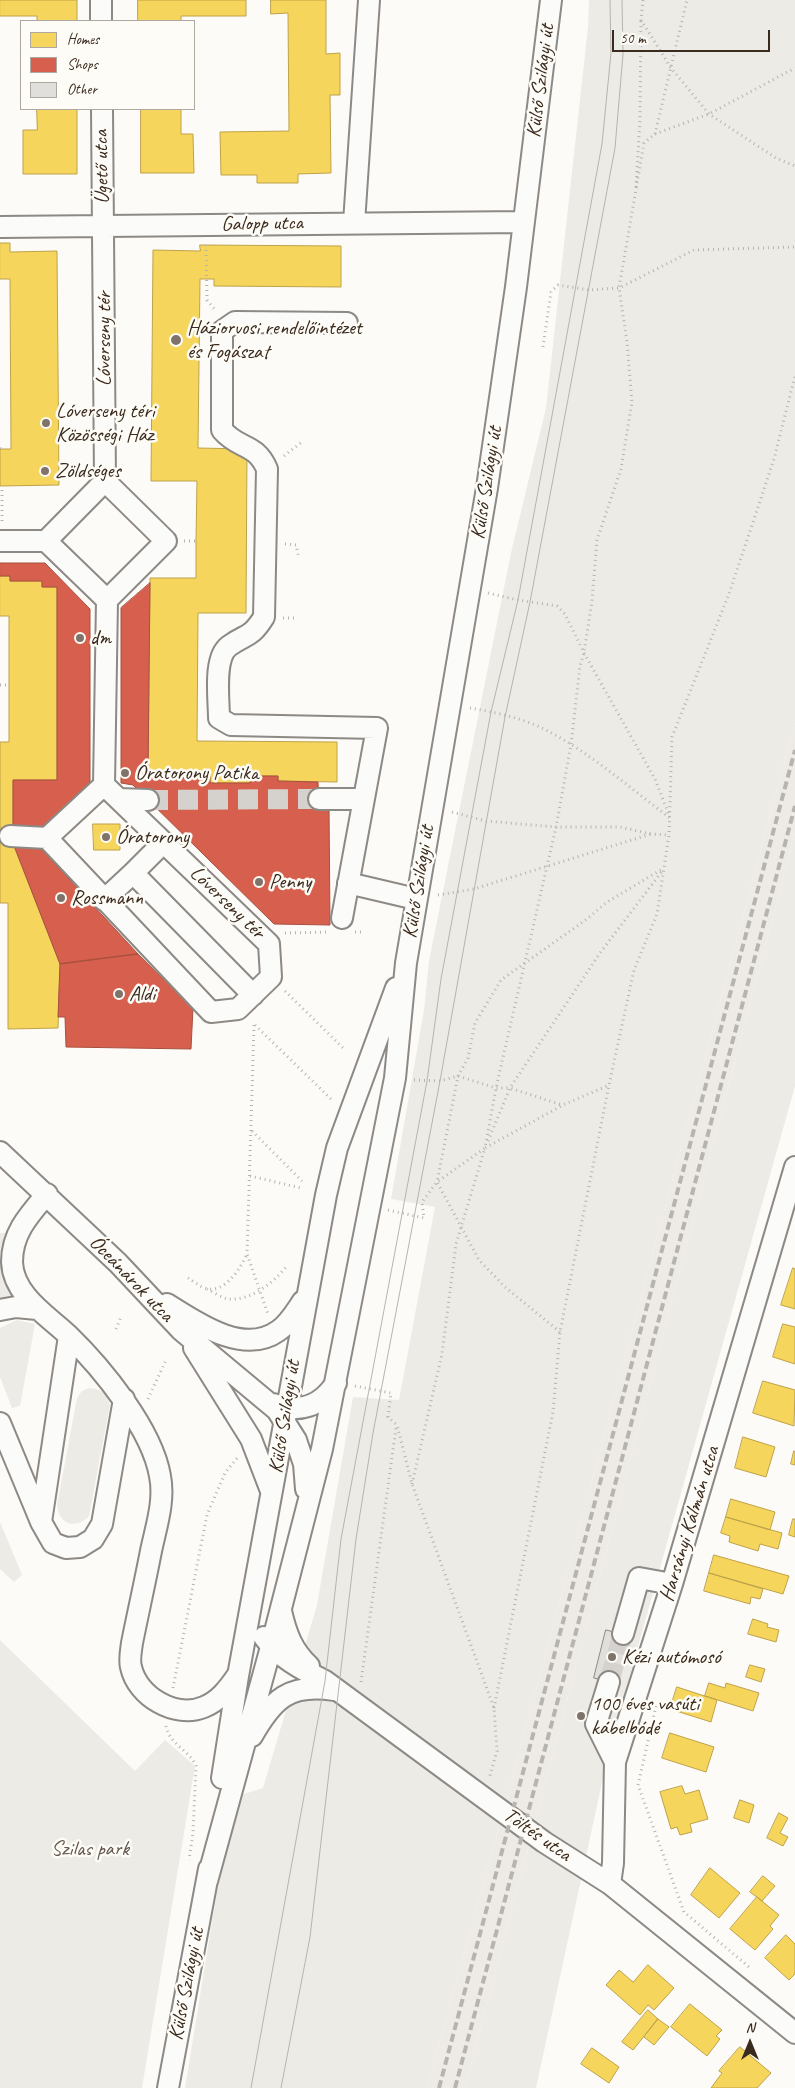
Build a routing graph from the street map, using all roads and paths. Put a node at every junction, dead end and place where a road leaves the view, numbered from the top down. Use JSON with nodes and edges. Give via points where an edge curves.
{"nodes":[{"id":1,"x":101,"y":0,"type":"edge"},
{"id":2,"x":369,"y":0,"type":"edge"},
{"id":3,"x":551,"y":0,"type":"edge"},
{"id":4,"x":643,"y":0,"type":"edge"},
{"id":5,"x":687,"y":0,"type":"edge"},
{"id":6,"x":101,"y":20,"type":"edge"},
{"id":7,"x":641,"y":20,"type":"junction"},
{"id":8,"x":671,"y":68,"type":"junction"},
{"id":9,"x":795,"y":68,"type":"edge"},
{"id":10,"x":102,"y":110,"type":"edge"},
{"id":11,"x":709,"y":114,"type":"junction"},
{"id":12,"x":655,"y":134,"type":"junction"},
{"id":13,"x":795,"y":166,"type":"edge"},
{"id":14,"x":634,"y":206,"type":"junction"},
{"id":15,"x":524,"y":222,"type":"junction"},
{"id":16,"x":354,"y":223,"type":"junction"},
{"id":17,"x":206,"y":225,"type":"junction"},
{"id":18,"x":104,"y":226,"type":"junction"},
{"id":19,"x":0,"y":227,"type":"edge"},
{"id":20,"x":795,"y":242,"type":"edge"},
{"id":21,"x":793,"y":247,"type":"edge"},
{"id":22,"x":619,"y":288,"type":"junction"},
{"id":23,"x":347,"y":323,"type":"dead end"},
{"id":24,"x":229,"y":326,"type":"junction"},
{"id":25,"x":543,"y":347,"type":"dead end"},
{"id":26,"x":795,"y":376,"type":"edge"},
{"id":27,"x":303,"y":442,"type":"dead end"},
{"id":28,"x":267,"y":469,"type":"junction"},
{"id":29,"x":105,"y":481,"type":"junction"},
{"id":30,"x":0,"y":541,"type":"edge"},
{"id":31,"x":46,"y":541,"type":"junction"},
{"id":32,"x":469,"y":588,"type":"junction"},
{"id":33,"x":107,"y":600,"type":"junction"},
{"id":34,"x":584,"y":653,"type":"junction"},
{"id":35,"x":0,"y":685,"type":"edge"},
{"id":36,"x":9,"y":685,"type":"dead end"},
{"id":37,"x":449,"y":704,"type":"junction"},
{"id":38,"x":571,"y":745,"type":"junction"},
{"id":39,"x":104,"y":785,"type":"junction"},
{"id":40,"x":119,"y":799,"type":"junction"},
{"id":41,"x":319,"y":799,"type":"tunnel mouth"},
{"id":42,"x":363,"y":799,"type":"junction"},
{"id":43,"x":148,"y":800,"type":"tunnel mouth"},
{"id":44,"x":432,"y":807,"type":"junction"},
{"id":45,"x":670,"y":818,"type":"junction"},
{"id":46,"x":556,"y":827,"type":"junction"},
{"id":47,"x":651,"y":834,"type":"junction"},
{"id":48,"x":670,"y":835,"type":"junction"},
{"id":49,"x":10,"y":836,"type":"dead end"},
{"id":50,"x":47,"y":838,"type":"junction"},
{"id":51,"x":164,"y":842,"type":"junction"},
{"id":52,"x":548,"y":866,"type":"junction"},
{"id":53,"x":665,"y":868,"type":"junction"},
{"id":54,"x":133,"y":873,"type":"junction"},
{"id":55,"x":348,"y":883,"type":"junction"},
{"id":56,"x":416,"y":899,"type":"junction"},
{"id":57,"x":104,"y":900,"type":"junction"},
{"id":58,"x":344,"y":927,"type":"junction"},
{"id":59,"x":364,"y":932,"type":"dead end"},
{"id":60,"x":257,"y":933,"type":"junction"},
{"id":61,"x":406,"y":963,"type":"junction"},
{"id":62,"x":524,"y":963,"type":"junction"},
{"id":63,"x":271,"y":977,"type":"junction"},
{"id":64,"x":253,"y":995,"type":"junction"},
{"id":65,"x":238,"y":1009,"type":"junction"},
{"id":66,"x":254,"y":1025,"type":"junction"},
{"id":67,"x":344,"y":1048,"type":"dead end"},
{"id":68,"x":458,"y":1076,"type":"junction"},
{"id":69,"x":395,"y":1078,"type":"junction"},
{"id":70,"x":609,"y":1084,"type":"junction"},
{"id":71,"x":496,"y":1088,"type":"junction"},
{"id":72,"x":510,"y":1088,"type":"junction"},
{"id":73,"x":333,"y":1102,"type":"dead end"},
{"id":74,"x":563,"y":1105,"type":"junction"},
{"id":75,"x":252,"y":1130,"type":"junction"},
{"id":76,"x":484,"y":1148,"type":"junction"},
{"id":77,"x":0,"y":1152,"type":"edge"},
{"id":78,"x":795,"y":1167,"type":"edge"},
{"id":79,"x":250,"y":1176,"type":"junction"},
{"id":80,"x":302,"y":1180,"type":"dead end"},
{"id":81,"x":438,"y":1182,"type":"junction"},
{"id":82,"x":301,"y":1188,"type":"dead end"},
{"id":83,"x":47,"y":1194,"type":"junction"},
{"id":84,"x":383,"y":1208,"type":"dead end"},
{"id":85,"x":461,"y":1226,"type":"junction"},
{"id":86,"x":247,"y":1254,"type":"junction"},
{"id":87,"x":286,"y":1267,"type":"dead end"},
{"id":88,"x":188,"y":1278,"type":"dead end"},
{"id":89,"x":143,"y":1289,"type":"junction"},
{"id":90,"x":207,"y":1289,"type":"junction"},
{"id":91,"x":261,"y":1289,"type":"junction"},
{"id":92,"x":306,"y":1298,"type":"junction"},
{"id":93,"x":37,"y":1309,"type":"junction"},
{"id":94,"x":0,"y":1310,"type":"edge"},
{"id":95,"x":121,"y":1317,"type":"dead end"},
{"id":96,"x":271,"y":1322,"type":"dead end"},
{"id":97,"x":116,"y":1328,"type":"dead end"},
{"id":98,"x":182,"y":1330,"type":"junction"},
{"id":99,"x":560,"y":1332,"type":"junction"},
{"id":100,"x":69,"y":1336,"type":"junction"},
{"id":101,"x":166,"y":1360,"type":"dead end"},
{"id":102,"x":342,"y":1384,"type":"junction"},
{"id":103,"x":124,"y":1399,"type":"junction"},
{"id":104,"x":148,"y":1399,"type":"dead end"},
{"id":105,"x":286,"y":1414,"type":"junction"},
{"id":106,"x":0,"y":1423,"type":"edge"},
{"id":107,"x":397,"y":1425,"type":"junction"},
{"id":108,"x":251,"y":1439,"type":"junction"},
{"id":109,"x":412,"y":1484,"type":"junction"},
{"id":110,"x":272,"y":1495,"type":"junction"},
{"id":111,"x":307,"y":1513,"type":"junction"},
{"id":112,"x":41,"y":1522,"type":"junction"},
{"id":113,"x":672,"y":1584,"type":"junction"},
{"id":114,"x":255,"y":1588,"type":"junction"},
{"id":115,"x":280,"y":1610,"type":"junction"},
{"id":116,"x":623,"y":1634,"type":"tunnel mouth"},
{"id":117,"x":271,"y":1647,"type":"junction"},
{"id":118,"x":238,"y":1676,"type":"junction"},
{"id":119,"x":608,"y":1682,"type":"tunnel mouth"},
{"id":120,"x":331,"y":1686,"type":"junction"},
{"id":121,"x":360,"y":1689,"type":"dead end"},
{"id":122,"x":657,"y":1701,"type":"dead end"},
{"id":123,"x":168,"y":1707,"type":"junction"},
{"id":124,"x":494,"y":1708,"type":"junction"},
{"id":125,"x":238,"y":1762,"type":"junction"},
{"id":126,"x":615,"y":1762,"type":"junction"},
{"id":127,"x":488,"y":1782,"type":"dead end"},
{"id":128,"x":189,"y":1862,"type":"dead end"},
{"id":129,"x":207,"y":1881,"type":"junction"},
{"id":130,"x":610,"y":1884,"type":"junction"},
{"id":131,"x":750,"y":1968,"type":"dead end"},
{"id":132,"x":795,"y":2033,"type":"edge"},
{"id":133,"x":168,"y":2088,"type":"edge"}],
"edges":[{"from":1,"to":6,"type":"street"},
{"from":2,"to":16,"type":"street"},
{"from":3,"to":15,"type":"street","name":"Külső Szilágyi út"},
{"from":4,"to":7,"type":"path"},
{"from":5,"to":8,"type":"path"},
{"from":7,"to":8,"type":"path"},
{"from":7,"to":14,"type":"path","via":[[640,120]]},
{"from":8,"to":11,"type":"path"},
{"from":8,"to":12,"type":"path"},
{"from":9,"to":11,"type":"path"},
{"from":10,"to":18,"type":"street","name":"Ügető utca"},
{"from":11,"to":12,"type":"path"},
{"from":11,"to":13,"type":"path","via":[[776,158]]},
{"from":12,"to":14,"type":"path","via":[[644,143]]},
{"from":14,"to":22,"type":"path"},
{"from":15,"to":16,"type":"street","name":"Galopp utca"},
{"from":15,"to":32,"type":"street","name":"Külső Szilágyi út","via":[[487,488]]},
{"from":16,"to":17,"type":"street","name":"Galopp utca"},
{"from":17,"to":18,"type":"street","name":"Galopp utca"},
{"from":17,"to":24,"type":"path","via":[[207,300]]},
{"from":18,"to":19,"type":"street","name":"Galopp utca"},
{"from":18,"to":29,"type":"street","name":"Lóverseny tér"},
{"from":20,"to":21,"type":"path"},
{"from":21,"to":22,"type":"path","via":[[694,250]]},
{"from":22,"to":25,"type":"path","via":[[589,290],[558,285],[551,292]]},
{"from":22,"to":34,"type":"path","via":[[632,402],[621,469],[597,540]]},
{"from":23,"to":24,"type":"street","via":[[235,322]]},
{"from":24,"to":28,"type":"street","via":[[222,332],[222,430],[232,442],[249,446],[261,456]]},
{"from":26,"to":45,"type":"path","via":[[774,459],[729,594],[672,738]]},
{"from":27,"to":28,"type":"path"},
{"from":28,"to":42,"type":"street","via":[[264,617],[254,632],[228,647],[219,660],[219,718],[231,725],[376,728]]},
{"from":29,"to":31,"type":"street"},
{"from":29,"to":33,"type":"street","via":[[166,541]]},
{"from":30,"to":31,"type":"street"},
{"from":31,"to":33,"type":"street"},
{"from":32,"to":34,"type":"path","via":[[557,606],[565,614]]},
{"from":32,"to":37,"type":"street","name":"Külső Szilágyi út"},
{"from":33,"to":39,"type":"street"},
{"from":34,"to":38,"type":"path"},
{"from":34,"to":45,"type":"path","via":[[655,779]]},
{"from":35,"to":36,"type":"path"},
{"from":37,"to":38,"type":"path","via":[[491,712],[543,728]]},
{"from":37,"to":44,"type":"street","name":"Külső Szilágyi út"},
{"from":38,"to":45,"type":"path"},
{"from":38,"to":46,"type":"path"},
{"from":39,"to":40,"type":"street","name":"Lóverseny tér"},
{"from":39,"to":50,"type":"street"},
{"from":40,"to":43,"type":"street"},
{"from":40,"to":51,"type":"street","name":"Lóverseny tér"},
{"from":41,"to":42,"type":"street"},
{"from":42,"to":55,"type":"street"},
{"from":44,"to":46,"type":"path","via":[[486,821]]},
{"from":44,"to":56,"type":"street","name":"Külső Szilágyi út"},
{"from":45,"to":48,"type":"path"},
{"from":46,"to":47,"type":"path","via":[[620,827]]},
{"from":46,"to":52,"type":"path"},
{"from":47,"to":48,"type":"path"},
{"from":47,"to":52,"type":"path"},
{"from":48,"to":53,"type":"path"},
{"from":49,"to":50,"type":"street"},
{"from":50,"to":57,"type":"street"},
{"from":51,"to":54,"type":"street"},
{"from":51,"to":60,"type":"street","name":"Lóverseny tér"},
{"from":52,"to":56,"type":"path","via":[[474,889]]},
{"from":52,"to":62,"type":"path"},
{"from":53,"to":62,"type":"path","via":[[607,902]]},
{"from":53,"to":70,"type":"path","via":[[657,914],[634,970]]},
{"from":53,"to":72,"type":"path","via":[[600,952]]},
{"from":54,"to":57,"type":"street"},
{"from":54,"to":64,"type":"street"},
{"from":55,"to":56,"type":"street"},
{"from":55,"to":58,"type":"street"},
{"from":56,"to":61,"type":"street","name":"Külső Szilágyi út"},
{"from":57,"to":65,"type":"street","via":[[211,1012]]},
{"from":58,"to":59,"type":"path"},
{"from":58,"to":60,"type":"path"},
{"from":60,"to":63,"type":"street","name":"Lóverseny tér","via":[[269,944]]},
{"from":61,"to":69,"type":"street","name":"Külső Szilágyi út"},
{"from":61,"to":92,"type":"street","name":"Külső Szilágyi út","via":[[337,1148]]},
{"from":62,"to":68,"type":"path","via":[[501,980],[475,1023],[468,1058]]},
{"from":62,"to":71,"type":"path"},
{"from":63,"to":64,"type":"street"},
{"from":63,"to":67,"type":"path"},
{"from":64,"to":65,"type":"street"},
{"from":65,"to":66,"type":"path"},
{"from":66,"to":73,"type":"path"},
{"from":66,"to":75,"type":"path"},
{"from":68,"to":69,"type":"path","via":[[440,1081]]},
{"from":68,"to":71,"type":"path"},
{"from":68,"to":81,"type":"path"},
{"from":69,"to":102,"type":"street","name":"Külső Szilágyi út"},
{"from":70,"to":74,"type":"path"},
{"from":70,"to":99,"type":"path"},
{"from":71,"to":72,"type":"path"},
{"from":71,"to":76,"type":"path"},
{"from":72,"to":74,"type":"path"},
{"from":72,"to":76,"type":"path"},
{"from":74,"to":76,"type":"path"},
{"from":75,"to":79,"type":"path"},
{"from":75,"to":80,"type":"path"},
{"from":76,"to":81,"type":"path"},
{"from":76,"to":85,"type":"path"},
{"from":77,"to":83,"type":"street","name":"Óceánárok utca"},
{"from":78,"to":113,"type":"street","name":"Harsányi Kálmán utca"},
{"from":79,"to":82,"type":"path"},
{"from":79,"to":86,"type":"path"},
{"from":81,"to":84,"type":"path","via":[[422,1202],[424,1218]]},
{"from":81,"to":85,"type":"path"},
{"from":83,"to":89,"type":"street","name":"Óceánárok utca"},
{"from":83,"to":93,"type":"street","via":[[20,1228],[13,1249],[12,1264],[19,1284]]},
{"from":85,"to":99,"type":"path","via":[[479,1260],[505,1287]]},
{"from":85,"to":109,"type":"path","via":[[442,1354]]},
{"from":86,"to":90,"type":"path","via":[[241,1268],[230,1280],[218,1288]]},
{"from":86,"to":91,"type":"path"},
{"from":87,"to":91,"type":"path","via":[[274,1281]]},
{"from":88,"to":90,"type":"path"},
{"from":89,"to":92,"type":"street","via":[[193,1320],[240,1339],[268,1336],[278,1331]]},
{"from":89,"to":98,"type":"street","name":"Óceánárok utca"},
{"from":90,"to":91,"type":"path","via":[[227,1299],[242,1298]]},
{"from":91,"to":96,"type":"path"},
{"from":92,"to":105,"type":"street","name":"Külső Szilágyi út"},
{"from":93,"to":94,"type":"street","via":[[16,1306]]},
{"from":93,"to":100,"type":"street"},
{"from":95,"to":97,"type":"path"},
{"from":98,"to":105,"type":"street","name":"Óceánárok utca"},
{"from":98,"to":108,"type":"street"},
{"from":99,"to":124,"type":"path","via":[[553,1412]]},
{"from":100,"to":103,"type":"street"},
{"from":100,"to":112,"type":"street"},
{"from":101,"to":104,"type":"path"},
{"from":102,"to":105,"type":"street","via":[[315,1404]]},
{"from":102,"to":107,"type":"path","via":[[391,1393],[388,1417]]},
{"from":102,"to":111,"type":"street","name":"Külső Szilágyi út"},
{"from":103,"to":112,"type":"street","via":[[102,1524],[93,1539],[80,1547],[66,1548],[53,1542]]},
{"from":103,"to":123,"type":"street","via":[[153,1455],[160,1476],[161,1503],[132,1643],[131,1666],[139,1687]]},
{"from":105,"to":110,"type":"street","name":"Külső Szilágyi út"},
{"from":105,"to":111,"type":"street","via":[[304,1464]]},
{"from":106,"to":112,"type":"street"},
{"from":107,"to":109,"type":"path"},
{"from":107,"to":121,"type":"path"},
{"from":108,"to":110,"type":"street"},
{"from":108,"to":123,"type":"path","via":[[225,1473],[207,1515]]},
{"from":109,"to":124,"type":"path"},
{"from":110,"to":114,"type":"street","name":"Külső Szilágyi út"},
{"from":111,"to":115,"type":"street","name":"Külső Szilágyi út"},
{"from":113,"to":116,"type":"street","via":[[639,1578]]},
{"from":113,"to":126,"type":"street","name":"Harsányi Kálmán utca"},
{"from":114,"to":117,"type":"street","via":[[263,1635]]},
{"from":114,"to":118,"type":"street","name":"Külső Szilágyi út"},
{"from":115,"to":117,"type":"street","name":"Külső Szilágyi út"},
{"from":115,"to":120,"type":"street","via":[[286,1633],[297,1654]]},
{"from":117,"to":120,"type":"street","name":"Töltés utca"},
{"from":117,"to":125,"type":"street","name":"Külső Szilágyi út"},
{"from":118,"to":123,"type":"street","via":[[217,1700],[203,1708]]},
{"from":118,"to":129,"type":"street","name":"Külső Szilágyi út"},
{"from":119,"to":126,"type":"street","via":[[596,1724]]},
{"from":120,"to":125,"type":"street","via":[[286,1694],[263,1717]]},
{"from":120,"to":130,"type":"street","name":"Töltés utca","via":[[544,1842]]},
{"from":122,"to":131,"type":"path","via":[[638,1786],[684,1912]]},
{"from":123,"to":128,"type":"path","via":[[167,1731],[192,1757],[196,1766],[194,1833]]},
{"from":124,"to":127,"type":"path","via":[[498,1751]]},
{"from":125,"to":129,"type":"street","name":"Külső Szilágyi út"},
{"from":126,"to":130,"type":"street","name":"Harsányi Kálmán utca"},
{"from":129,"to":133,"type":"street","name":"Külső Szilágyi út"},
{"from":130,"to":132,"type":"street","name":"Töltés utca"}]}
